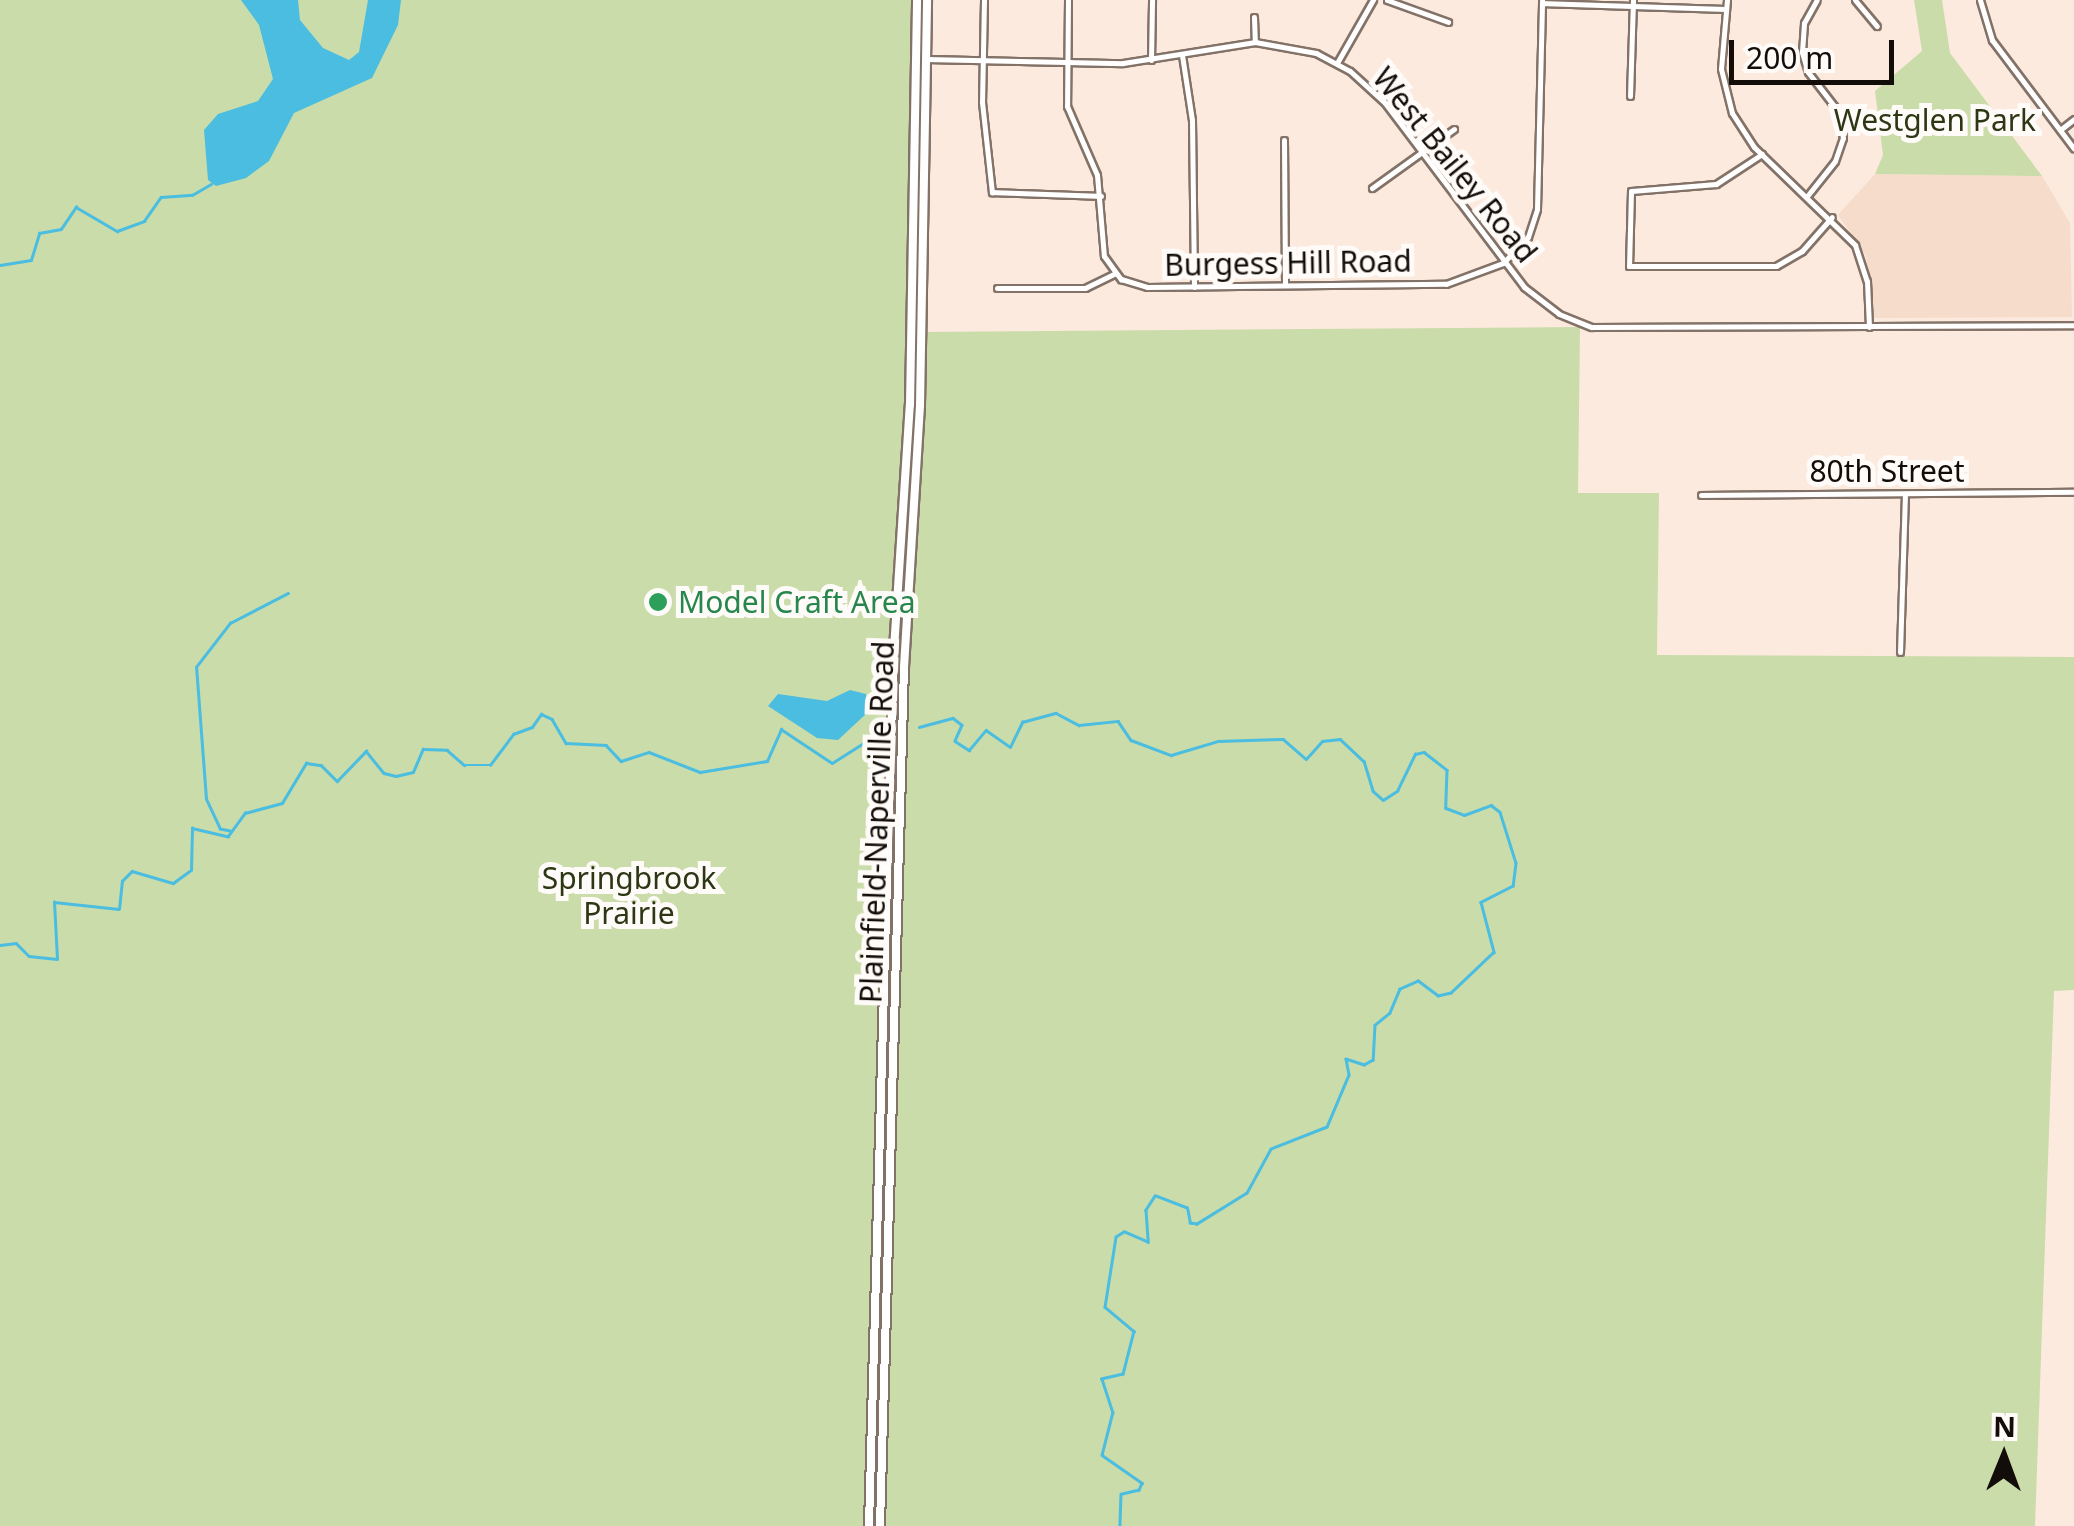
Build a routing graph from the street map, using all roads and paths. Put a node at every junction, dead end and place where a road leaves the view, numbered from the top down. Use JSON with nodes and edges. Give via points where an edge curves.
{"nodes":[{"id":1,"x":917,"y":0,"type":"edge"},
{"id":2,"x":928,"y":0,"type":"edge"},
{"id":3,"x":984,"y":0,"type":"edge"},
{"id":4,"x":1068,"y":0,"type":"edge"},
{"id":5,"x":1152,"y":0,"type":"edge"},
{"id":6,"x":1372,"y":0,"type":"edge"},
{"id":7,"x":1387,"y":0,"type":"edge"},
{"id":8,"x":1727,"y":0,"type":"edge"},
{"id":9,"x":1816,"y":0,"type":"edge"},
{"id":10,"x":1855,"y":0,"type":"edge"},
{"id":11,"x":1980,"y":0,"type":"edge"},
{"id":12,"x":1542,"y":2,"type":"edge"},
{"id":13,"x":1632,"y":3,"type":"edge"},
{"id":14,"x":1724,"y":10,"type":"junction"},
{"id":15,"x":1254,"y":17,"type":"dead end"},
{"id":16,"x":1448,"y":22,"type":"dead end"},
{"id":17,"x":1878,"y":26,"type":"dead end"},
{"id":18,"x":1255,"y":42,"type":"junction"},
{"id":19,"x":1182,"y":56,"type":"junction"},
{"id":20,"x":916,"y":59,"type":"junction"},
{"id":21,"x":926,"y":59,"type":"junction"},
{"id":22,"x":1151,"y":60,"type":"junction"},
{"id":23,"x":983,"y":61,"type":"junction"},
{"id":24,"x":1067,"y":62,"type":"junction"},
{"id":25,"x":1337,"y":63,"type":"junction"},
{"id":26,"x":1630,"y":96,"type":"dead end"},
{"id":27,"x":2074,"y":120,"type":"edge"},
{"id":28,"x":1454,"y":129,"type":"dead end"},
{"id":29,"x":2060,"y":130,"type":"junction"},
{"id":30,"x":1284,"y":140,"type":"dead end"},
{"id":31,"x":2073,"y":145,"type":"edge"},
{"id":32,"x":1422,"y":153,"type":"junction"},
{"id":33,"x":1762,"y":154,"type":"junction"},
{"id":34,"x":1372,"y":188,"type":"dead end"},
{"id":35,"x":1808,"y":195,"type":"junction"},
{"id":36,"x":1100,"y":196,"type":"junction"},
{"id":37,"x":1832,"y":217,"type":"junction"},
{"id":38,"x":1503,"y":263,"type":"junction"},
{"id":39,"x":1114,"y":274,"type":"junction"},
{"id":40,"x":1284,"y":285,"type":"junction"},
{"id":41,"x":1194,"y":287,"type":"junction"},
{"id":42,"x":997,"y":288,"type":"dead end"},
{"id":43,"x":2074,"y":325,"type":"edge"},
{"id":44,"x":1869,"y":327,"type":"junction"},
{"id":45,"x":2074,"y":492,"type":"edge"},
{"id":46,"x":1905,"y":494,"type":"junction"},
{"id":47,"x":1701,"y":495,"type":"dead end"},
{"id":48,"x":1900,"y":652,"type":"dead end"},
{"id":49,"x":869,"y":1526,"type":"edge"},
{"id":50,"x":880,"y":1526,"type":"edge"}],
"edges":[{"from":1,"to":20,"type":"main road","name":"Plainfield-Naperville Road"},
{"from":2,"to":21,"type":"main road","name":"Plainfield-Naperville Road"},
{"from":3,"to":23,"type":"street"},
{"from":4,"to":24,"type":"street"},
{"from":5,"to":22,"type":"street"},
{"from":6,"to":25,"type":"street"},
{"from":7,"to":16,"type":"street"},
{"from":8,"to":14,"type":"street"},
{"from":9,"to":35,"type":"street","via":[[1802,34],[1804,60],[1838,111],[1842,138],[1835,162]]},
{"from":10,"to":17,"type":"street"},
{"from":11,"to":29,"type":"street","via":[[1992,40]]},
{"from":12,"to":13,"type":"street"},
{"from":12,"to":38,"type":"street","via":[[1536,209],[1528,237]]},
{"from":13,"to":14,"type":"street"},
{"from":13,"to":26,"type":"street"},
{"from":14,"to":33,"type":"street","via":[[1727,99]]},
{"from":15,"to":18,"type":"street"},
{"from":18,"to":19,"type":"street","name":"West Bailey Road"},
{"from":18,"to":25,"type":"street","name":"West Bailey Road","via":[[1298,47]]},
{"from":19,"to":22,"type":"street","name":"West Bailey Road"},
{"from":19,"to":41,"type":"street","via":[[1192,120]]},
{"from":20,"to":21,"type":"street","name":"West Bailey Road"},
{"from":20,"to":49,"type":"main road","name":"Plainfield-Naperville Road"},
{"from":21,"to":23,"type":"street","name":"West Bailey Road"},
{"from":21,"to":50,"type":"main road","name":"Plainfield-Naperville Road"},
{"from":22,"to":24,"type":"street","name":"West Bailey Road"},
{"from":23,"to":24,"type":"street","name":"West Bailey Road"},
{"from":23,"to":36,"type":"street","via":[[993,194]]},
{"from":24,"to":36,"type":"street","via":[[1068,114],[1093,163]]},
{"from":25,"to":32,"type":"street","name":"West Bailey Road","via":[[1375,92]]},
{"from":27,"to":29,"type":"street"},
{"from":28,"to":32,"type":"street"},
{"from":29,"to":31,"type":"street"},
{"from":30,"to":40,"type":"street"},
{"from":32,"to":34,"type":"street"},
{"from":32,"to":38,"type":"street","name":"West Bailey Road"},
{"from":33,"to":35,"type":"street"},
{"from":33,"to":37,"type":"street","via":[[1716,184],[1632,191],[1629,266],[1776,266],[1802,251]]},
{"from":35,"to":37,"type":"street"},
{"from":36,"to":39,"type":"street","via":[[1102,251]]},
{"from":37,"to":44,"type":"street","via":[[1864,264]]},
{"from":38,"to":40,"type":"street","name":"Burgess Hill Road","via":[[1446,284]]},
{"from":38,"to":44,"type":"street","name":"West Bailey Road","via":[[1546,306],[1592,327]]},
{"from":39,"to":41,"type":"street","name":"Burgess Hill Road","via":[[1137,286]]},
{"from":39,"to":42,"type":"street","via":[[1092,287]]},
{"from":40,"to":41,"type":"street","name":"Burgess Hill Road"},
{"from":43,"to":44,"type":"street","name":"West Bailey Road"},
{"from":45,"to":46,"type":"street","name":"80th Street"},
{"from":46,"to":47,"type":"street","name":"80th Street"},
{"from":46,"to":48,"type":"street"}]}
